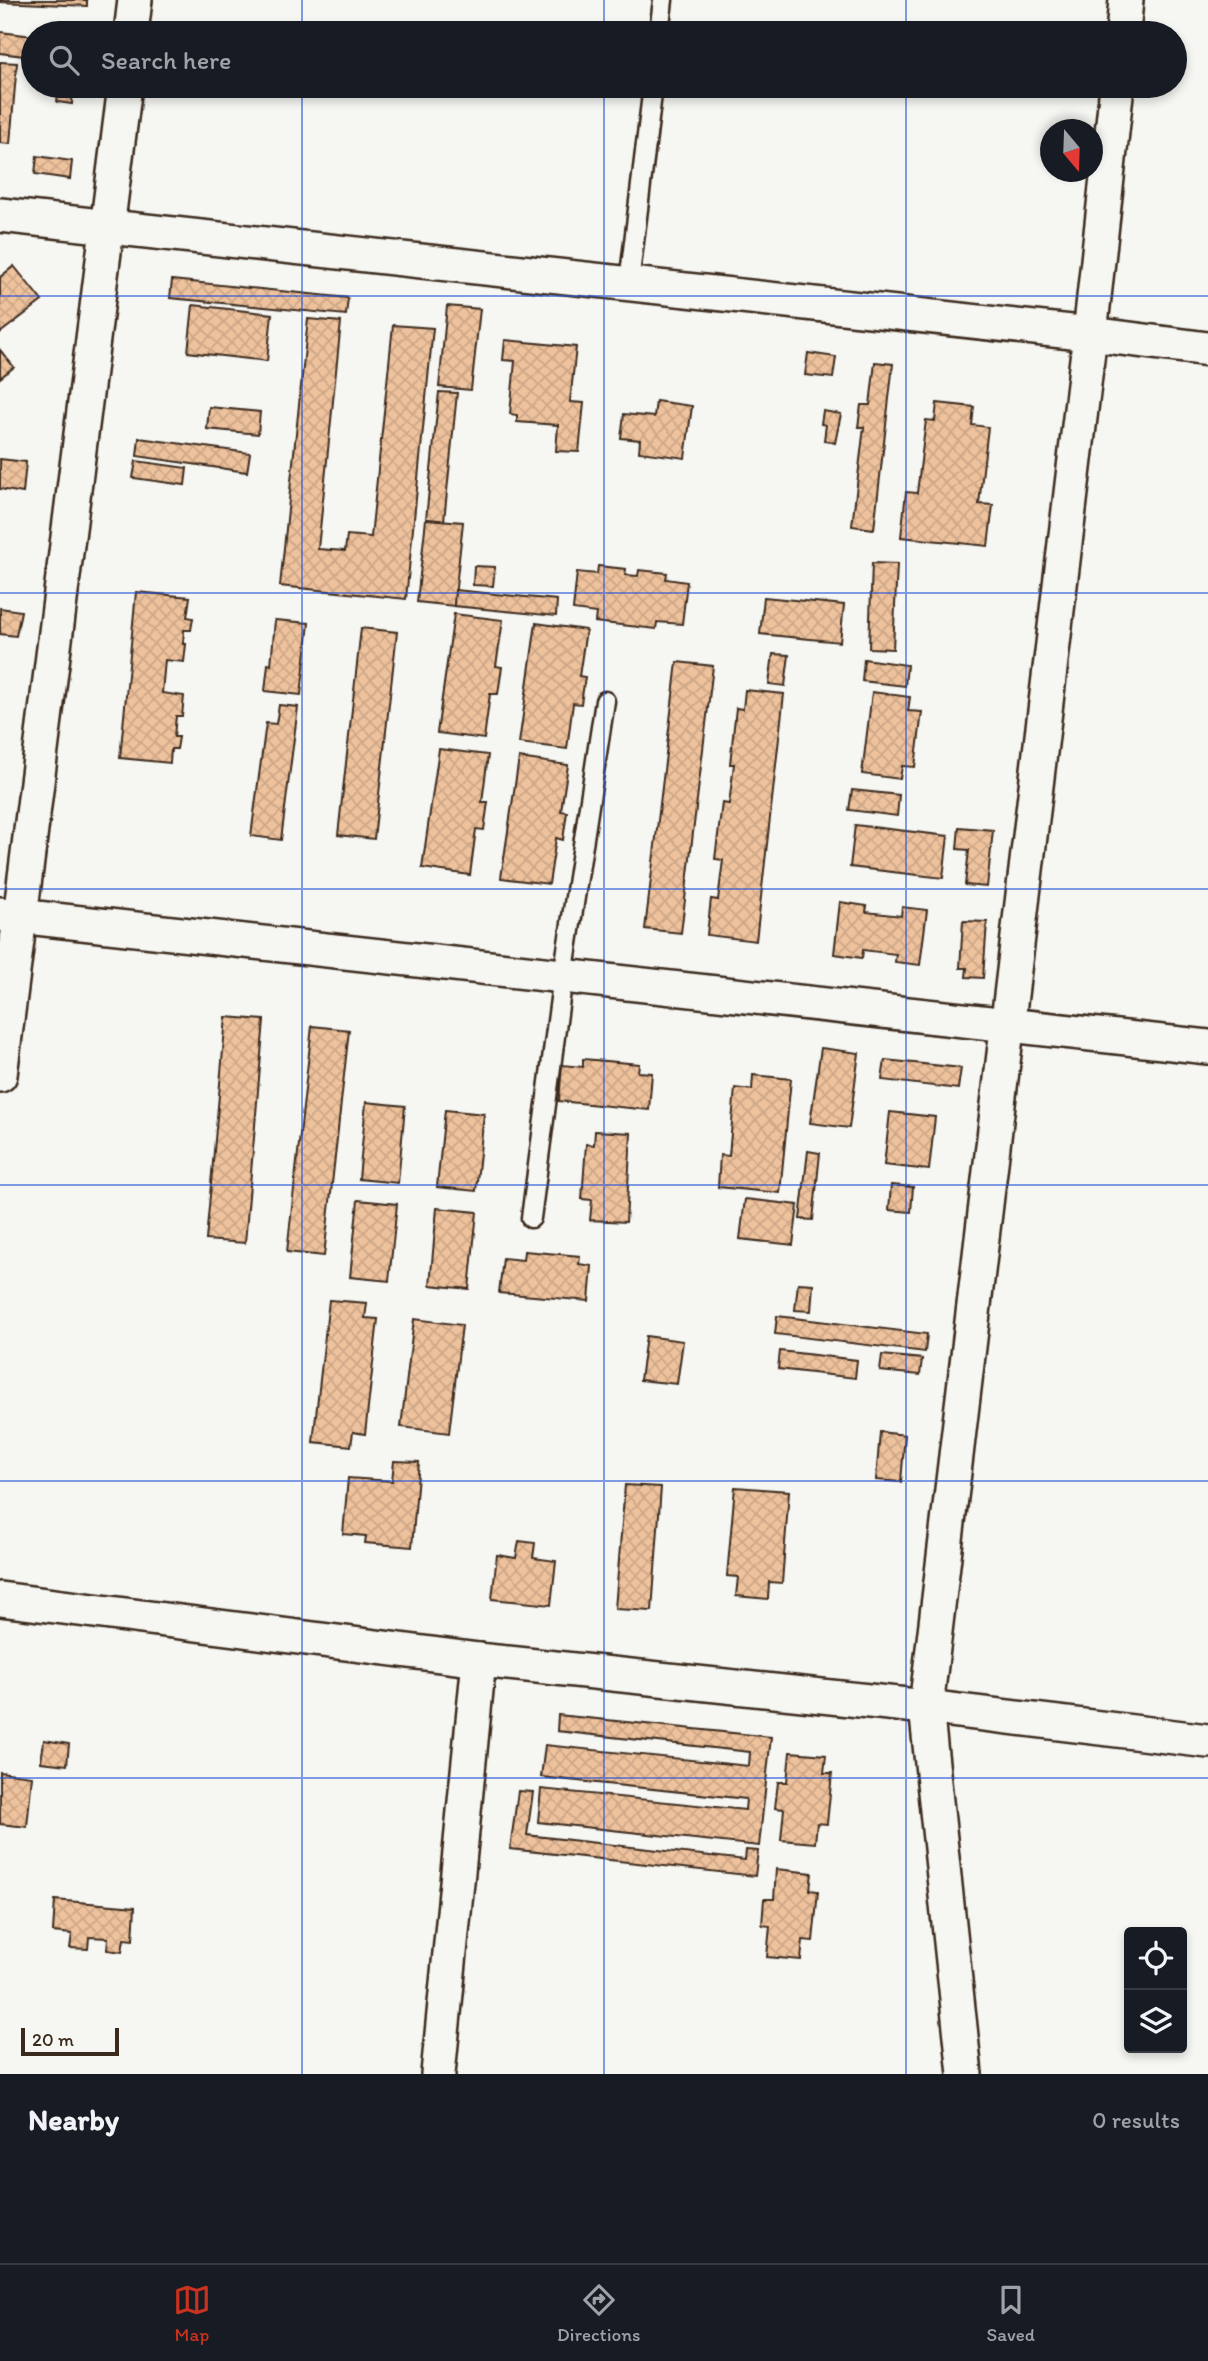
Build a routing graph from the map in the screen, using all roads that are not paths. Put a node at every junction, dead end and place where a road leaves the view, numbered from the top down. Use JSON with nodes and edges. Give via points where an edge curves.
{"nodes":[{"id":1,"x":135,"y":0,"type":"edge"},
{"id":2,"x":663,"y":0,"type":"edge"},
{"id":3,"x":1126,"y":0,"type":"edge"},
{"id":4,"x":132,"y":21,"type":"edge"},
{"id":5,"x":660,"y":21,"type":"edge"},
{"id":6,"x":1124,"y":21,"type":"edge"},
{"id":7,"x":124,"y":98,"type":"edge"},
{"id":8,"x":652,"y":98,"type":"edge"},
{"id":9,"x":1116,"y":98,"type":"edge"},
{"id":10,"x":0,"y":215,"type":"edge"},
{"id":11,"x":108,"y":226,"type":"junction"},
{"id":12,"x":629,"y":283,"type":"junction"},
{"id":13,"x":1090,"y":334,"type":"junction"},
{"id":14,"x":1208,"y":349,"type":"edge"},
{"id":15,"x":605,"y":701,"type":"dead end"},
{"id":16,"x":9,"y":916,"type":"edge"},
{"id":17,"x":563,"y":976,"type":"junction"},
{"id":18,"x":1009,"y":1025,"type":"junction"},
{"id":19,"x":1208,"y":1047,"type":"edge"},
{"id":20,"x":0,"y":1075,"type":"edge"},
{"id":21,"x":531,"y":1218,"type":"dead end"},
{"id":22,"x":0,"y":1599,"type":"edge"},
{"id":23,"x":479,"y":1660,"type":"junction"},
{"id":24,"x":926,"y":1707,"type":"junction"},
{"id":25,"x":1208,"y":1741,"type":"edge"},
{"id":26,"x":438,"y":2074,"type":"edge"},
{"id":27,"x":965,"y":2074,"type":"edge"}],
"edges":[{"from":1,"to":4,"type":"street"},
{"from":2,"to":5,"type":"lane"},
{"from":3,"to":6,"type":"street"},
{"from":7,"to":11,"type":"street"},
{"from":8,"to":12,"type":"lane"},
{"from":9,"to":13,"type":"street"},
{"from":10,"to":11,"type":"street"},
{"from":11,"to":12,"type":"street"},
{"from":11,"to":16,"type":"street"},
{"from":12,"to":13,"type":"street"},
{"from":13,"to":14,"type":"street"},
{"from":13,"to":18,"type":"street"},
{"from":15,"to":17,"type":"lane"},
{"from":16,"to":17,"type":"street"},
{"from":16,"to":20,"type":"street"},
{"from":17,"to":18,"type":"street"},
{"from":17,"to":21,"type":"lane"},
{"from":18,"to":19,"type":"street"},
{"from":18,"to":24,"type":"street"},
{"from":22,"to":23,"type":"street"},
{"from":23,"to":24,"type":"street"},
{"from":23,"to":26,"type":"street"},
{"from":24,"to":25,"type":"street"},
{"from":24,"to":27,"type":"street"}]}
